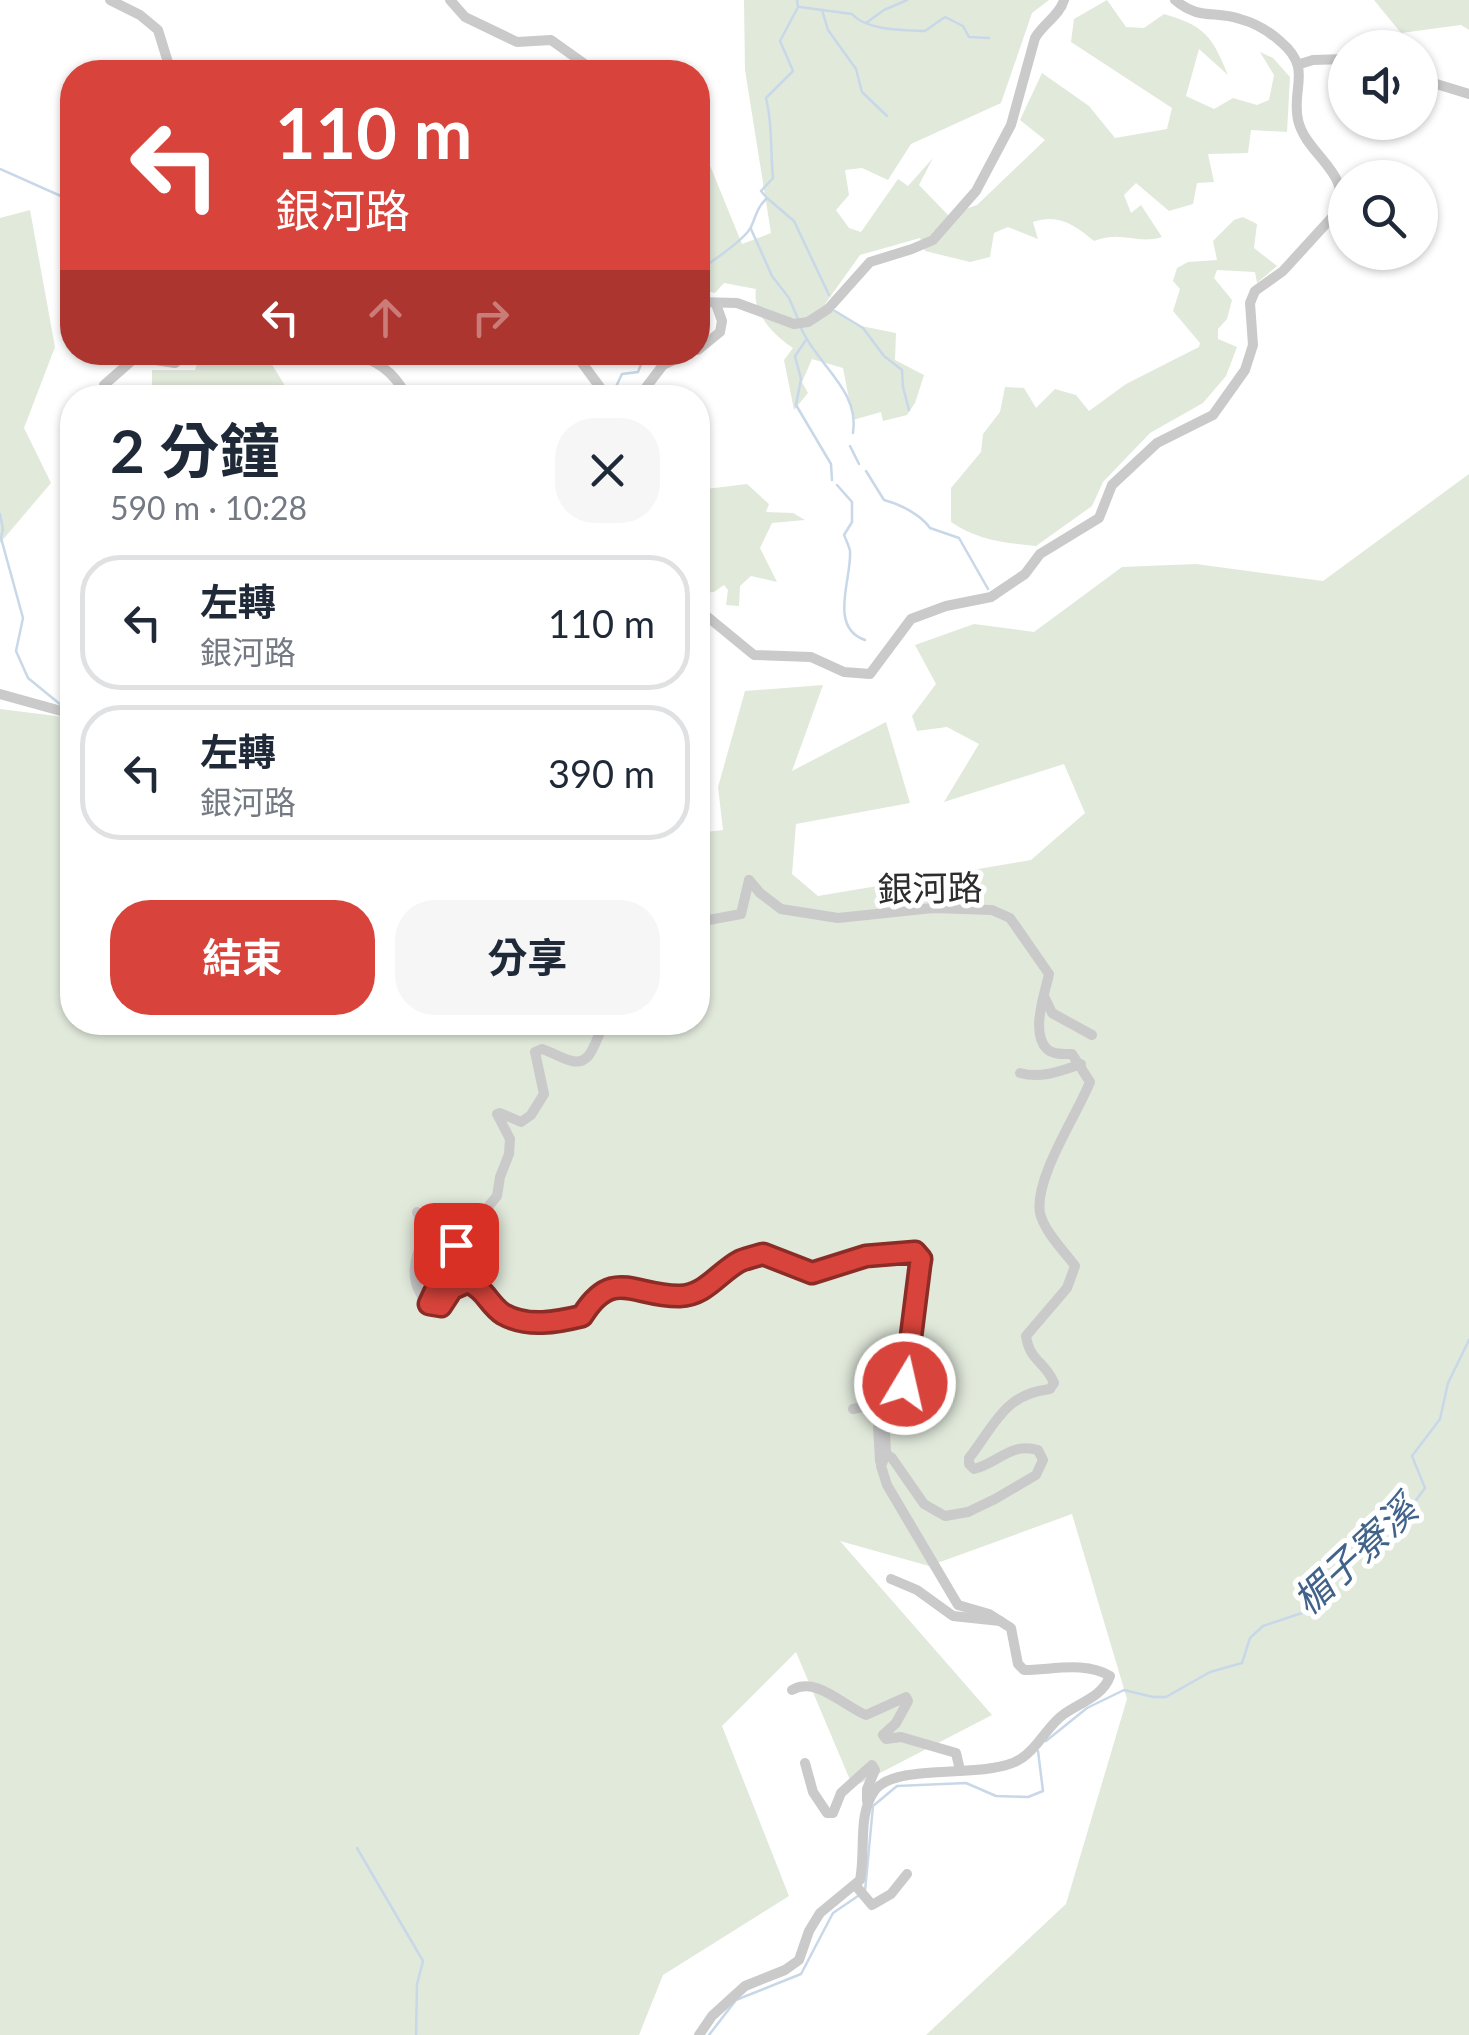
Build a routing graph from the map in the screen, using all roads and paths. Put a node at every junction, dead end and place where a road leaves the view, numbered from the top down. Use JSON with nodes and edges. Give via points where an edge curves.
{"nodes":[{"id":1,"x":110,"y":0,"type":"edge"},
{"id":2,"x":450,"y":0,"type":"edge"},
{"id":3,"x":1064,"y":0,"type":"edge"},
{"id":4,"x":1175,"y":0,"type":"edge"},
{"id":5,"x":167,"y":60,"type":"edge"},
{"id":6,"x":579,"y":60,"type":"edge"},
{"id":7,"x":1328,"y":60,"type":"edge"},
{"id":8,"x":1300,"y":64,"type":"junction"},
{"id":9,"x":1438,"y":85,"type":"edge"},
{"id":10,"x":1469,"y":94,"type":"edge"},
{"id":11,"x":710,"y":303,"type":"edge"},
{"id":12,"x":716,"y":304,"type":"junction"},
{"id":13,"x":710,"y":339,"type":"edge"},
{"id":14,"x":127,"y":365,"type":"edge"},
{"id":15,"x":383,"y":365,"type":"edge"},
{"id":16,"x":663,"y":365,"type":"edge"},
{"id":17,"x":104,"y":385,"type":"edge"},
{"id":18,"x":400,"y":385,"type":"edge"},
{"id":19,"x":648,"y":385,"type":"edge"},
{"id":20,"x":710,"y":619,"type":"edge"},
{"id":21,"x":0,"y":694,"type":"edge"},
{"id":22,"x":60,"y":711,"type":"edge"},
{"id":23,"x":710,"y":920,"type":"edge"},
{"id":24,"x":1044,"y":997,"type":"junction"},
{"id":25,"x":597,"y":1035,"type":"edge"},
{"id":26,"x":1092,"y":1035,"type":"dead end"},
{"id":27,"x":1081,"y":1064,"type":"junction"},
{"id":28,"x":1020,"y":1073,"type":"dead end"},
{"id":29,"x":417,"y":1212,"type":"dead end"},
{"id":30,"x":429,"y":1304,"type":"junction"},
{"id":31,"x":853,"y":1409,"type":"dead end"},
{"id":32,"x":886,"y":1454,"type":"junction"},
{"id":33,"x":881,"y":1466,"type":"junction"},
{"id":34,"x":891,"y":1579,"type":"dead end"},
{"id":35,"x":1001,"y":1621,"type":"junction"},
{"id":36,"x":792,"y":1690,"type":"dead end"},
{"id":37,"x":806,"y":1763,"type":"dead end"},
{"id":38,"x":960,"y":1770,"type":"junction"},
{"id":39,"x":867,"y":1802,"type":"junction"},
{"id":40,"x":908,"y":1874,"type":"dead end"},
{"id":41,"x":856,"y":1886,"type":"junction"},
{"id":42,"x":698,"y":2035,"type":"edge"}],
"edges":[{"from":1,"to":5,"type":"street","via":[[158,30]]},
{"from":2,"to":6,"type":"street","via":[[466,17],[517,42],[550,40]]},
{"from":3,"to":12,"type":"street","via":[[1035,38],[1011,126],[976,191],[934,240],[870,262],[808,322],[794,324],[737,303]]},
{"from":4,"to":8,"type":"street","via":[[1188,11],[1238,18],[1267,31]]},
{"from":7,"to":8,"type":"street"},
{"from":8,"to":20,"type":"street","via":[[1298,122],[1342,187],[1340,204],[1283,271],[1255,291],[1254,346],[1213,415],[1129,467],[1112,485],[1099,518],[1040,554],[1025,574],[991,597],[912,619],[870,674],[844,672],[811,656],[754,656]]},
{"from":9,"to":10,"type":"street"},
{"from":11,"to":12,"type":"street"},
{"from":12,"to":13,"type":"street","via":[[722,321]]},
{"from":14,"to":17,"type":"street"},
{"from":15,"to":18,"type":"street"},
{"from":16,"to":19,"type":"street"},
{"from":21,"to":22,"type":"street"},
{"from":23,"to":24,"type":"street","name":"銀河路","via":[[741,914],[750,880],[781,909],[838,918],[932,908],[992,910],[1010,918],[1036,952],[1049,974]]},
{"from":24,"to":26,"type":"street","via":[[1052,1013]]},
{"from":24,"to":27,"type":"street","name":"銀河路","via":[[1044,1046],[1072,1054]]},
{"from":25,"to":30,"type":"street","via":[[582,1061],[535,1052],[544,1094],[532,1116],[521,1122],[496,1114],[510,1139],[498,1196],[456,1245]]},
{"from":27,"to":28,"type":"street","via":[[1053,1074]]},
{"from":27,"to":32,"type":"street","via":[[1090,1082],[1059,1140],[1040,1212],[1074,1266],[1067,1288],[1026,1336],[1028,1352],[1054,1383],[1004,1406],[968,1458],[974,1469],[1026,1446],[1044,1460],[1036,1475],[968,1512],[945,1516],[924,1504]]},
{"from":29,"to":30,"type":"street","via":[[426,1231],[413,1261],[416,1288]]},
{"from":30,"to":32,"type":"street","via":[[441,1306],[452,1289],[468,1282],[482,1288],[503,1314],[552,1324],[582,1316],[609,1287],[680,1296],[700,1292],[740,1261],[763,1254],[812,1273],[866,1256],[915,1252],[921,1259],[912,1350],[885,1430]]},
{"from":31,"to":33,"type":"street","via":[[877,1408]]},
{"from":32,"to":33,"type":"street"},
{"from":33,"to":35,"type":"street","via":[[958,1605]]},
{"from":34,"to":35,"type":"street","via":[[953,1616]]},
{"from":35,"to":38,"type":"street","via":[[1010,1628],[1024,1670],[1076,1667],[1110,1676],[1100,1693],[1052,1722],[1022,1758]]},
{"from":36,"to":38,"type":"street","via":[[805,1684],[824,1690],[866,1715],[906,1698],[896,1723],[882,1735],[956,1753]]},
{"from":37,"to":39,"type":"street","via":[[827,1813],[872,1765]]},
{"from":38,"to":39,"type":"street","via":[[886,1780]]},
{"from":39,"to":41,"type":"street"},
{"from":40,"to":41,"type":"street","via":[[872,1905]]},
{"from":41,"to":42,"type":"street","via":[[820,1913],[800,1960],[744,1986]]}]}
